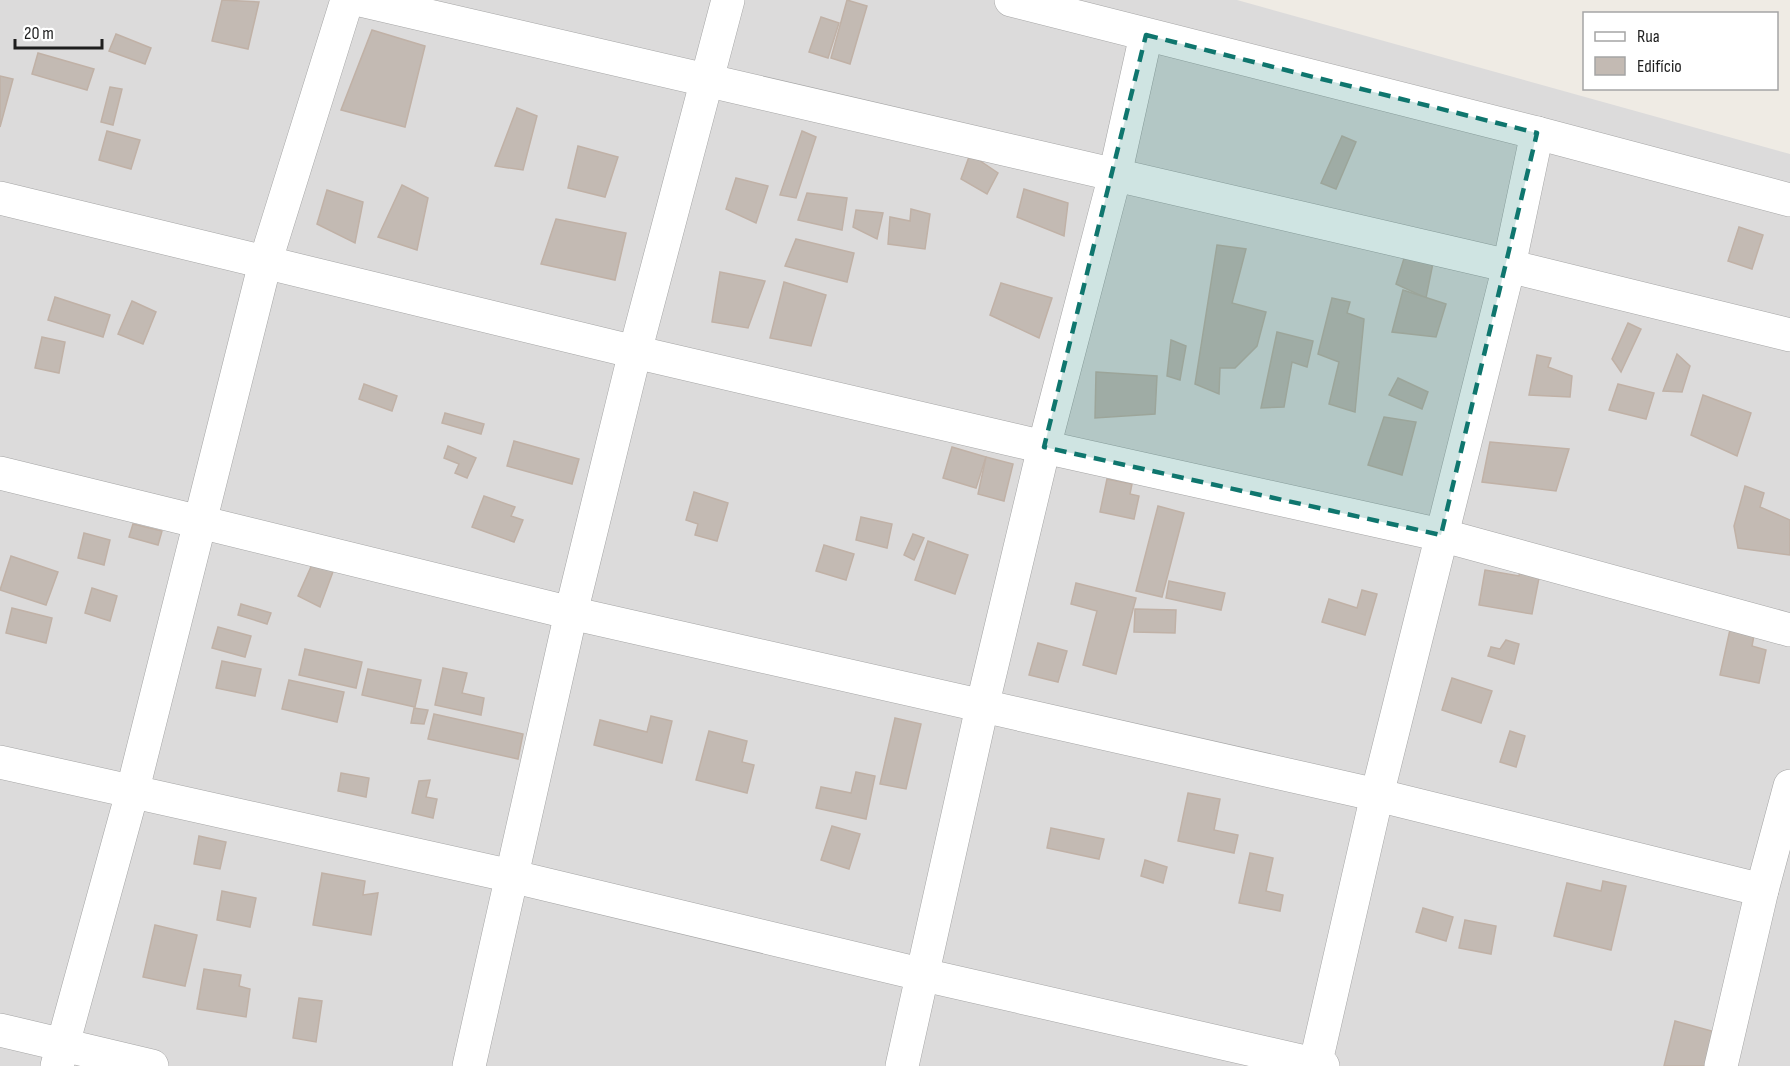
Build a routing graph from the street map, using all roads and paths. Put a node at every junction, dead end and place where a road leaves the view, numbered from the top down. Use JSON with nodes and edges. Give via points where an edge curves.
{"nodes":[{"id":1,"x":346,"y":0,"type":"edge"},
{"id":2,"x":360,"y":0,"type":"edge"},
{"id":3,"x":728,"y":0,"type":"edge"},
{"id":4,"x":1011,"y":0,"type":"edge"},
{"id":5,"x":1146,"y":35,"type":"junction"},
{"id":6,"x":706,"y":80,"type":"junction"},
{"id":7,"x":1537,"y":133,"type":"junction"},
{"id":8,"x":1115,"y":175,"type":"junction"},
{"id":9,"x":0,"y":198,"type":"edge"},
{"id":10,"x":1790,"y":200,"type":"edge"},
{"id":11,"x":265,"y":263,"type":"junction"},
{"id":12,"x":1509,"y":266,"type":"junction"},
{"id":13,"x":1790,"y":335,"type":"edge"},
{"id":14,"x":635,"y":352,"type":"junction"},
{"id":15,"x":1044,"y":447,"type":"junction"},
{"id":16,"x":0,"y":473,"type":"edge"},
{"id":17,"x":200,"y":521,"type":"junction"},
{"id":18,"x":1441,"y":535,"type":"junction"},
{"id":19,"x":571,"y":613,"type":"junction"},
{"id":20,"x":1790,"y":630,"type":"edge"},
{"id":21,"x":982,"y":707,"type":"junction"},
{"id":22,"x":0,"y":762,"type":"edge"},
{"id":23,"x":1790,"y":786,"type":"edge"},
{"id":24,"x":132,"y":793,"type":"junction"},
{"id":25,"x":1377,"y":795,"type":"junction"},
{"id":26,"x":512,"y":876,"type":"junction"},
{"id":27,"x":1762,"y":890,"type":"junction"},
{"id":28,"x":924,"y":975,"type":"junction"},
{"id":29,"x":0,"y":1030,"type":"edge"},
{"id":30,"x":59,"y":1055,"type":"edge"},
{"id":31,"x":1318,"y":1065,"type":"edge"},
{"id":32,"x":152,"y":1066,"type":"edge"},
{"id":33,"x":469,"y":1066,"type":"edge"},
{"id":34,"x":902,"y":1066,"type":"edge"},
{"id":35,"x":1721,"y":1066,"type":"edge"}],
"edges":[{"from":1,"to":11,"type":"street"},
{"from":2,"to":6,"type":"street"},
{"from":3,"to":6,"type":"street"},
{"from":4,"to":5,"type":"street"},
{"from":5,"to":7,"type":"street"},
{"from":5,"to":8,"type":"street"},
{"from":6,"to":8,"type":"street"},
{"from":6,"to":14,"type":"street"},
{"from":7,"to":10,"type":"street"},
{"from":7,"to":12,"type":"street"},
{"from":8,"to":12,"type":"street"},
{"from":8,"to":15,"type":"street"},
{"from":9,"to":11,"type":"street"},
{"from":11,"to":14,"type":"street"},
{"from":11,"to":17,"type":"street"},
{"from":12,"to":13,"type":"street"},
{"from":12,"to":18,"type":"street"},
{"from":14,"to":15,"type":"street"},
{"from":14,"to":19,"type":"street"},
{"from":15,"to":18,"type":"street"},
{"from":15,"to":21,"type":"street"},
{"from":16,"to":17,"type":"street"},
{"from":17,"to":19,"type":"street"},
{"from":17,"to":24,"type":"street"},
{"from":18,"to":20,"type":"street"},
{"from":18,"to":25,"type":"street"},
{"from":19,"to":21,"type":"street"},
{"from":19,"to":26,"type":"street"},
{"from":21,"to":25,"type":"street"},
{"from":21,"to":28,"type":"street"},
{"from":22,"to":24,"type":"street"},
{"from":23,"to":27,"type":"street"},
{"from":24,"to":26,"type":"street"},
{"from":24,"to":30,"type":"street"},
{"from":25,"to":27,"type":"street"},
{"from":25,"to":31,"type":"street"},
{"from":26,"to":28,"type":"street"},
{"from":26,"to":33,"type":"street"},
{"from":27,"to":35,"type":"street"},
{"from":28,"to":31,"type":"street"},
{"from":28,"to":34,"type":"street"},
{"from":29,"to":30,"type":"street"},
{"from":30,"to":32,"type":"street"}]}
